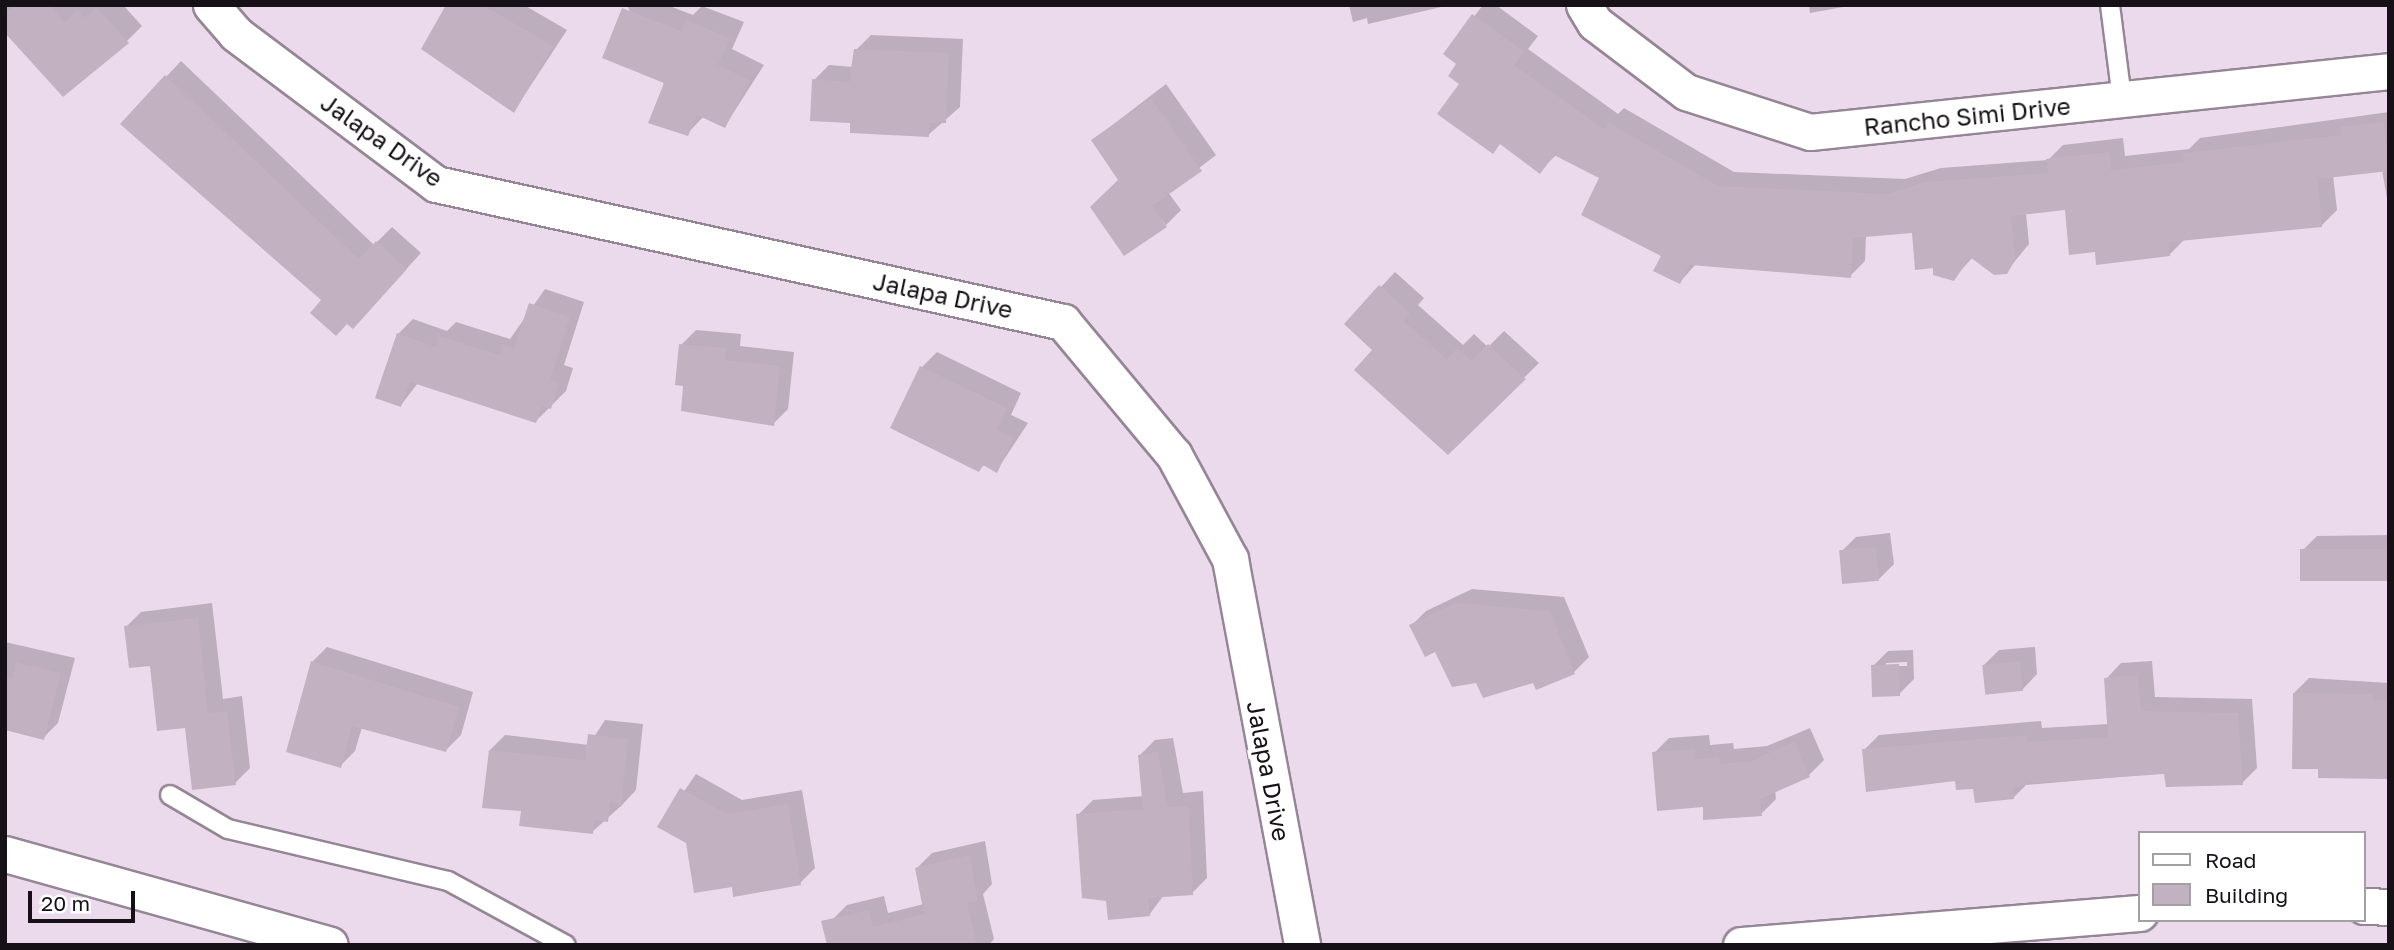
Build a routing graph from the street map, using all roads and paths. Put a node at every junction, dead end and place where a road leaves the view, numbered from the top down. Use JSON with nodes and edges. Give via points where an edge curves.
{"nodes":[{"id":1,"x":211,"y":5,"type":"edge"},
{"id":2,"x":1584,"y":5,"type":"edge"},
{"id":3,"x":2110,"y":5,"type":"edge"},
{"id":4,"x":2389,"y":71,"type":"edge"},
{"id":5,"x":2122,"y":99,"type":"junction"},
{"id":6,"x":170,"y":795,"type":"dead end"},
{"id":7,"x":5,"y":854,"type":"edge"},
{"id":8,"x":2366,"y":906,"type":"edge"},
{"id":9,"x":2389,"y":907,"type":"edge"},
{"id":10,"x":2138,"y":913,"type":"edge"},
{"id":11,"x":330,"y":945,"type":"edge"},
{"id":12,"x":566,"y":945,"type":"edge"},
{"id":13,"x":1302,"y":945,"type":"edge"},
{"id":14,"x":1741,"y":945,"type":"edge"}],
"edges":[{"from":1,"to":13,"type":"street","name":"Jalapa Drive","via":[[236,34],[436,184],[1063,322],[1174,455],[1230,559]]},
{"from":2,"to":5,"type":"street","name":"Rancho Simi Drive","via":[[1595,23],[1686,92],[1810,132]]},
{"from":3,"to":5,"type":"lane"},
{"from":4,"to":5,"type":"street","name":"Rancho Simi Drive"},
{"from":6,"to":12,"type":"lane","via":[[228,829],[448,881]]},
{"from":7,"to":11,"type":"street"},
{"from":8,"to":9,"type":"street"},
{"from":10,"to":14,"type":"street"}]}
